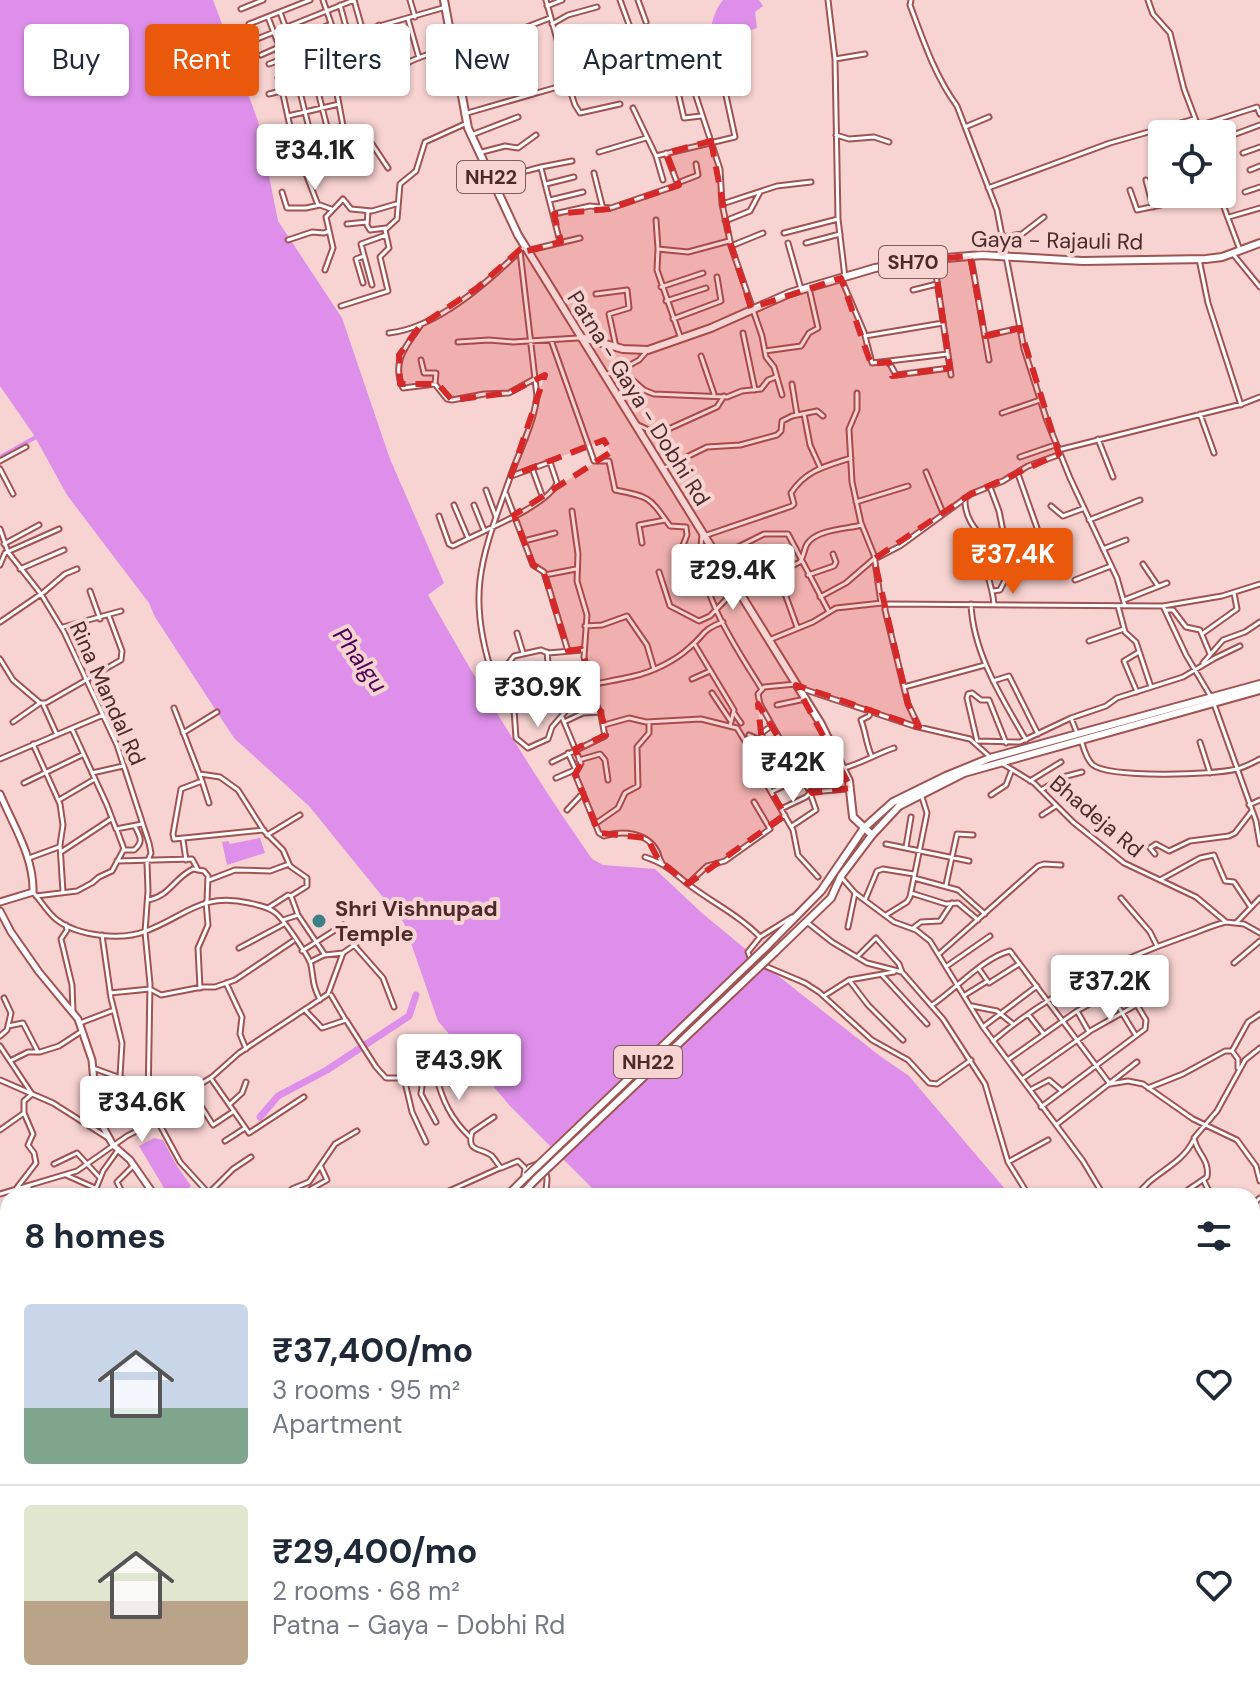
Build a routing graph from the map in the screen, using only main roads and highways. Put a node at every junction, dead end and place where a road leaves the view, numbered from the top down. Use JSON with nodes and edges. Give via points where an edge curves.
{"nodes":[{"id":1,"x":445,"y":4,"type":"edge"},
{"id":2,"x":1260,"y":243,"type":"edge"},
{"id":3,"x":580,"y":337,"type":"junction"},
{"id":4,"x":1260,"y":684,"type":"edge"},
{"id":5,"x":1260,"y":690,"type":"edge"},
{"id":6,"x":1212,"y":700,"type":"junction"},
{"id":7,"x":1079,"y":736,"type":"junction"},
{"id":8,"x":864,"y":828,"type":"junction"},
{"id":9,"x":872,"y":835,"type":"junction"},
{"id":10,"x":515,"y":1188,"type":"edge"},
{"id":11,"x":528,"y":1188,"type":"edge"}],
"edges":[{"from":1,"to":3,"type":"main road","name":"Patna - Gaya - Dobhi Rd","number":"NH22","via":[[470,136],[524,249]]},
{"from":2,"to":3,"type":"main road","name":"Gaya - Rajauli Rd","number":"SH70","via":[[1199,259],[934,259],[886,266],[805,289],[648,350]]},
{"from":3,"to":8,"type":"main road","name":"Patna - Gaya - Dobhi Rd","number":"NH22","via":[[798,686],[844,768],[853,817]]},
{"from":4,"to":6,"type":"main road"},
{"from":5,"to":6,"type":"main road"},
{"from":6,"to":7,"type":"main road"},
{"from":7,"to":8,"type":"main road","via":[[991,758],[946,776],[893,802]]},
{"from":7,"to":9,"type":"main road","via":[[964,773],[899,806]]},
{"from":8,"to":9,"type":"main road","name":"Patna - Gaya - Dobhi Rd","number":"NH22"},
{"from":8,"to":10,"type":"main road","number":"NH22","bridge":true,"via":[[800,913]]},
{"from":9,"to":11,"type":"main road","number":"NH22","bridge":true,"via":[[808,923]]}]}
